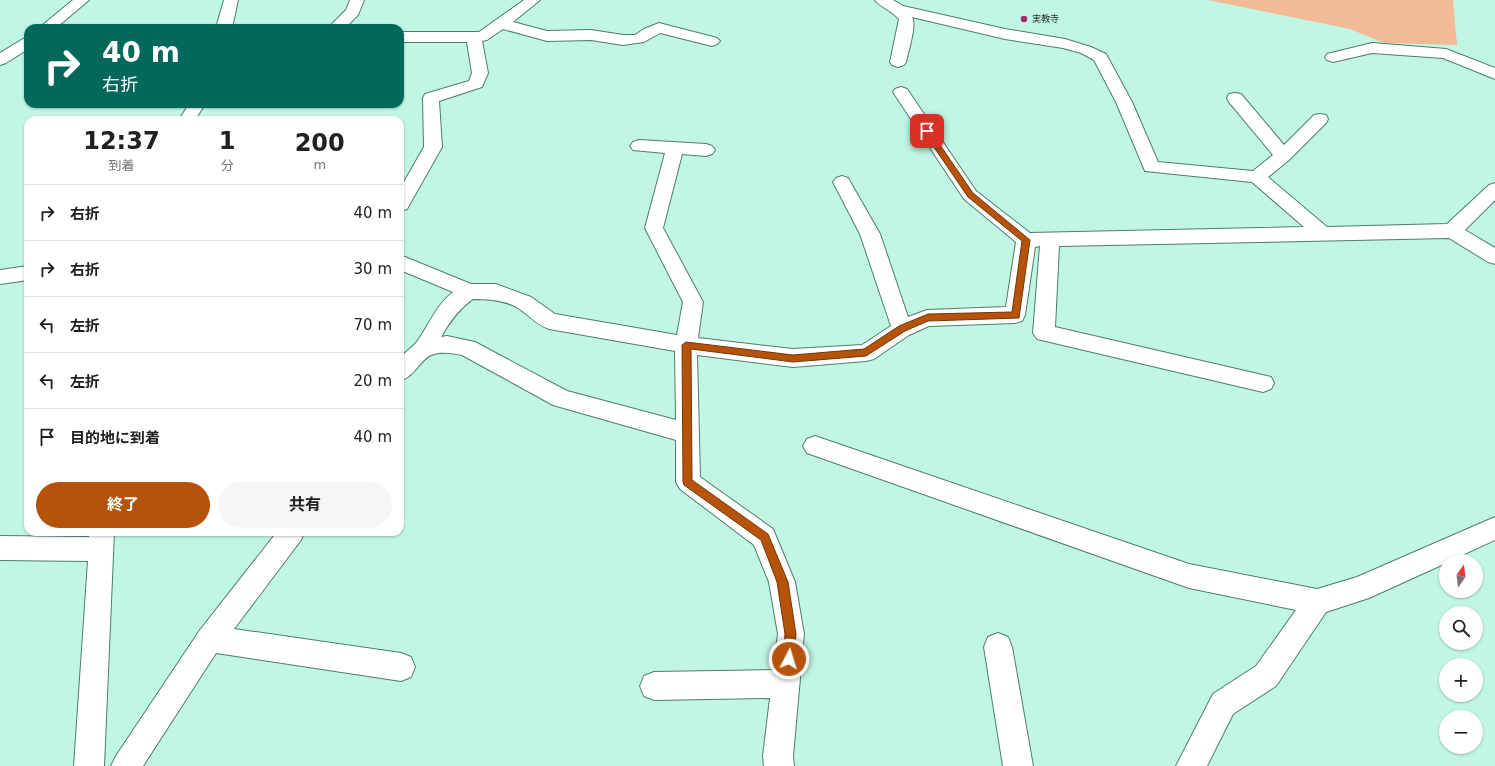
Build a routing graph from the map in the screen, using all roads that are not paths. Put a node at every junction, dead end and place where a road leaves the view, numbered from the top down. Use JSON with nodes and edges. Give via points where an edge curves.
{"nodes":[{"id":1,"x":82,"y":0,"type":"edge"},
{"id":2,"x":231,"y":0,"type":"edge"},
{"id":3,"x":357,"y":0,"type":"edge"},
{"id":4,"x":533,"y":0,"type":"edge"},
{"id":5,"x":882,"y":0,"type":"edge"},
{"id":6,"x":898,"y":9,"type":"junction"},
{"id":7,"x":52,"y":24,"type":"edge"},
{"id":8,"x":225,"y":24,"type":"edge"},
{"id":9,"x":340,"y":24,"type":"edge"},
{"id":10,"x":501,"y":24,"type":"junction"},
{"id":11,"x":404,"y":37,"type":"edge"},
{"id":12,"x":474,"y":37,"type":"junction"},
{"id":13,"x":712,"y":41,"type":"dead end"},
{"id":14,"x":24,"y":45,"type":"edge"},
{"id":15,"x":1333,"y":57,"type":"dead end"},
{"id":16,"x":0,"y":60,"type":"edge"},
{"id":17,"x":898,"y":62,"type":"dead end"},
{"id":18,"x":1495,"y":74,"type":"edge"},
{"id":19,"x":901,"y":92,"type":"dead end"},
{"id":20,"x":1235,"y":98,"type":"dead end"},
{"id":21,"x":1320,"y":119,"type":"dead end"},
{"id":22,"x":639,"y":146,"type":"dead end"},
{"id":23,"x":674,"y":148,"type":"junction"},
{"id":24,"x":706,"y":150,"type":"dead end"},
{"id":25,"x":1283,"y":156,"type":"junction"},
{"id":26,"x":1257,"y":177,"type":"junction"},
{"id":27,"x":842,"y":182,"type":"dead end"},
{"id":28,"x":1495,"y":189,"type":"edge"},
{"id":29,"x":404,"y":198,"type":"edge"},
{"id":30,"x":1452,"y":231,"type":"junction"},
{"id":31,"x":1322,"y":233,"type":"junction"},
{"id":32,"x":1050,"y":239,"type":"junction"},
{"id":33,"x":1026,"y":240,"type":"junction"},
{"id":34,"x":1495,"y":257,"type":"edge"},
{"id":35,"x":404,"y":264,"type":"edge"},
{"id":36,"x":24,"y":274,"type":"edge"},
{"id":37,"x":0,"y":277,"type":"edge"},
{"id":38,"x":469,"y":291,"type":"junction"},
{"id":39,"x":902,"y":329,"type":"junction"},
{"id":40,"x":686,"y":345,"type":"junction"},
{"id":41,"x":424,"y":348,"type":"junction"},
{"id":42,"x":404,"y":368,"type":"edge"},
{"id":43,"x":1263,"y":383,"type":"dead end"},
{"id":44,"x":687,"y":433,"type":"junction"},
{"id":45,"x":815,"y":446,"type":"dead end"},
{"id":46,"x":1495,"y":528,"type":"edge"},
{"id":47,"x":289,"y":536,"type":"edge"},
{"id":48,"x":101,"y":540,"type":"edge"},
{"id":49,"x":0,"y":548,"type":"edge"},
{"id":50,"x":1317,"y":602,"type":"junction"},
{"id":51,"x":210,"y":639,"type":"junction"},
{"id":52,"x":998,"y":647,"type":"dead end"},
{"id":53,"x":401,"y":667,"type":"dead end"},
{"id":54,"x":786,"y":684,"type":"junction"},
{"id":55,"x":654,"y":686,"type":"dead end"},
{"id":56,"x":90,"y":766,"type":"edge"},
{"id":57,"x":126,"y":766,"type":"edge"},
{"id":58,"x":779,"y":766,"type":"edge"},
{"id":59,"x":1018,"y":766,"type":"edge"},
{"id":60,"x":1191,"y":766,"type":"edge"}],
"edges":[{"from":1,"to":7,"type":"main road"},
{"from":2,"to":8,"type":"main road"},
{"from":3,"to":9,"type":"main road","via":[[353,12]]},
{"from":4,"to":10,"type":"main road"},
{"from":5,"to":6,"type":"main road"},
{"from":6,"to":17,"type":"main road","via":[[906,19]]},
{"from":6,"to":26,"type":"main road","via":[[1086,50],[1100,57],[1124,102],[1151,167]]},
{"from":10,"to":12,"type":"main road","via":[[482,37]]},
{"from":10,"to":13,"type":"main road","via":[[547,36],[591,35],[623,40],[639,39],[659,28]]},
{"from":11,"to":12,"type":"main road"},
{"from":12,"to":29,"type":"main road","via":[[480,73],[476,84],[431,98],[433,147]]},
{"from":14,"to":16,"type":"main road"},
{"from":15,"to":18,"type":"main road","via":[[1372,48],[1446,54]]},
{"from":19,"to":33,"type":"main road","via":[[970,195]]},
{"from":20,"to":25,"type":"main road"},
{"from":21,"to":25,"type":"main road"},
{"from":22,"to":23,"type":"main road"},
{"from":23,"to":24,"type":"main road"},
{"from":23,"to":40,"type":"main road","via":[[654,228],[693,302]]},
{"from":25,"to":26,"type":"main road"},
{"from":26,"to":31,"type":"main road"},
{"from":27,"to":39,"type":"main road","via":[[870,234]]},
{"from":28,"to":30,"type":"main road"},
{"from":30,"to":31,"type":"main road"},
{"from":30,"to":34,"type":"main road"},
{"from":31,"to":32,"type":"main road"},
{"from":32,"to":33,"type":"main road"},
{"from":32,"to":43,"type":"main road","via":[[1044,333]]},
{"from":33,"to":39,"type":"main road","via":[[1016,315],[928,318]]},
{"from":35,"to":38,"type":"main road"},
{"from":36,"to":37,"type":"main road"},
{"from":38,"to":40,"type":"main road","via":[[496,292],[524,302],[549,321]]},
{"from":38,"to":41,"type":"main road","via":[[453,303],[441,318]]},
{"from":39,"to":40,"type":"main road","via":[[866,353],[793,358]]},
{"from":40,"to":44,"type":"main road"},
{"from":41,"to":42,"type":"main road"},
{"from":41,"to":44,"type":"main road","via":[[447,344],[467,348],[561,399]]},
{"from":44,"to":54,"type":"main road","via":[[688,482],[764,537],[782,582],[791,634]]},
{"from":45,"to":50,"type":"main road","via":[[1189,576]]},
{"from":46,"to":50,"type":"main road","via":[[1360,589]]},
{"from":47,"to":51,"type":"main road"},
{"from":48,"to":49,"type":"main road"},
{"from":48,"to":56,"type":"main road"},
{"from":50,"to":60,"type":"main road","via":[[1266,676],[1223,704]]},
{"from":51,"to":53,"type":"main road"},
{"from":51,"to":57,"type":"main road"},
{"from":52,"to":59,"type":"main road"},
{"from":54,"to":55,"type":"main road"},
{"from":54,"to":58,"type":"main road"}]}
